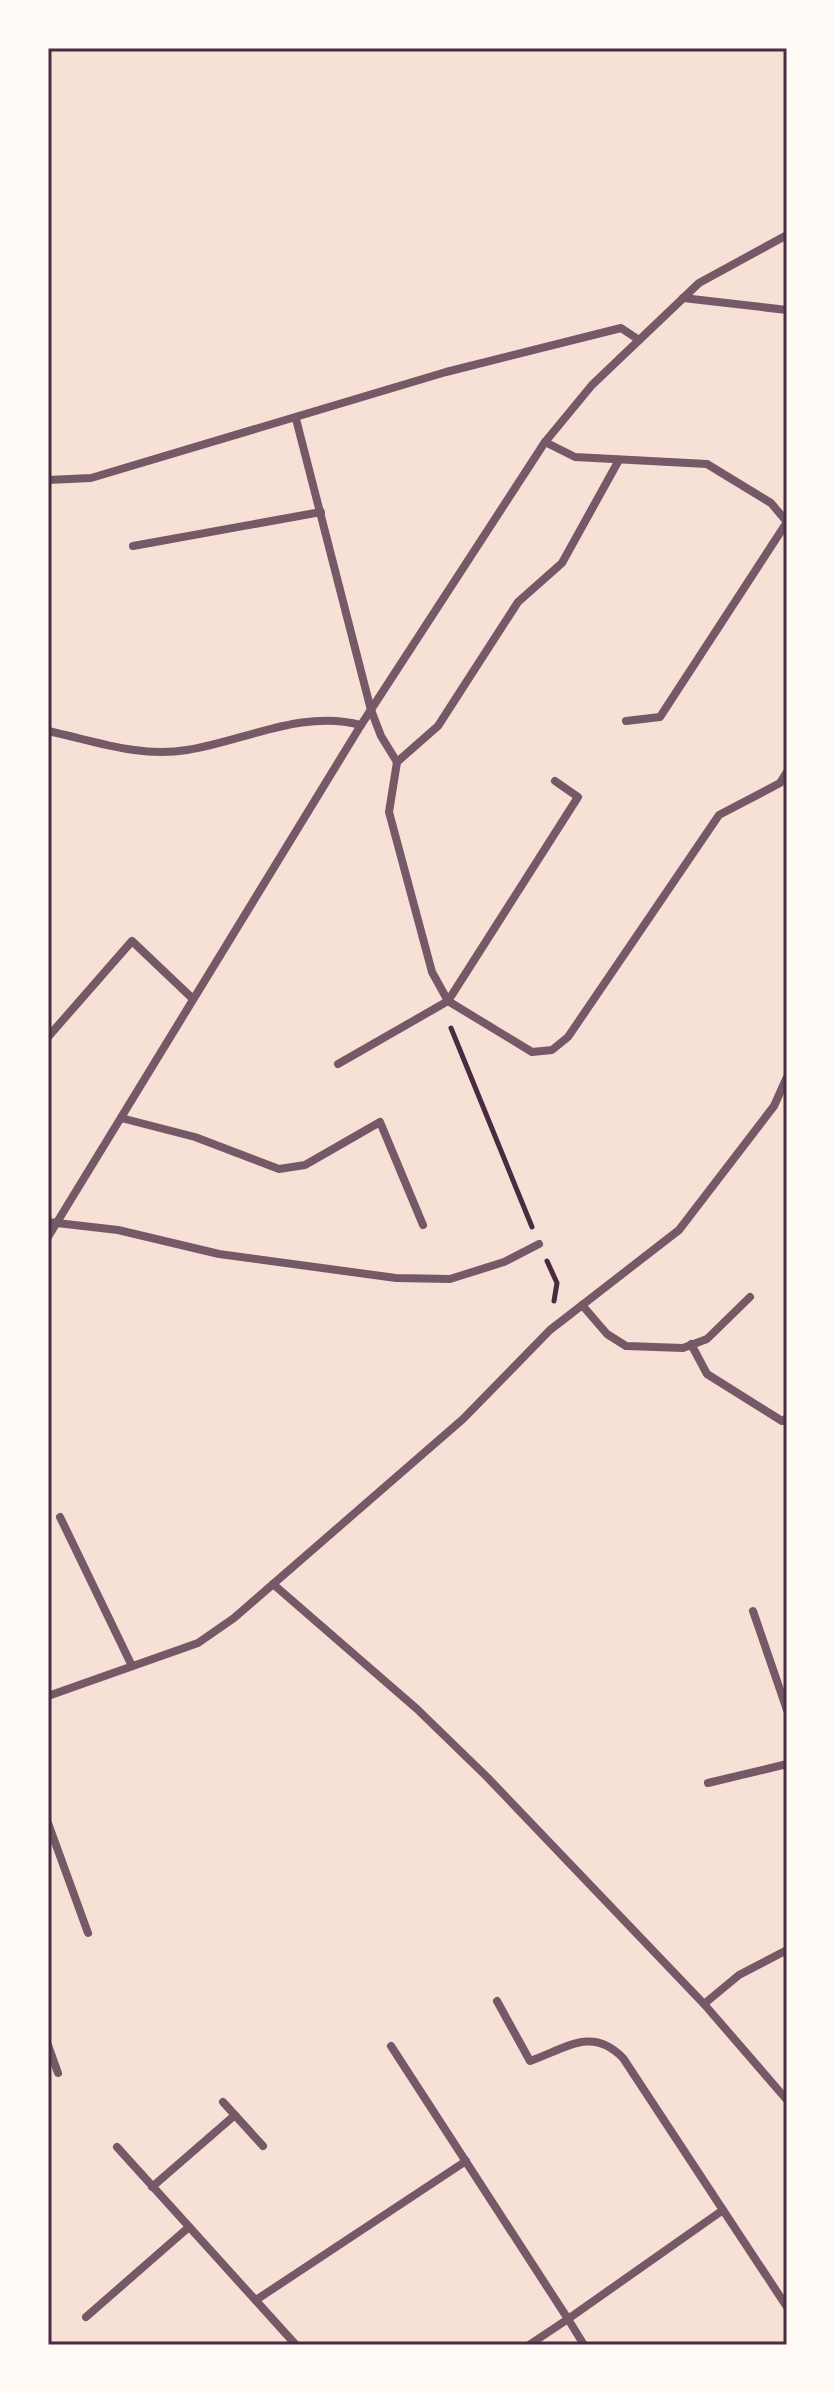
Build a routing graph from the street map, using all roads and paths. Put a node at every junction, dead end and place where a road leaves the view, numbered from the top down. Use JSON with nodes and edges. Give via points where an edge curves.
{"nodes":[{"id":1,"x":787,"y":235,"type":"edge"},
{"id":2,"x":683,"y":298,"type":"junction"},
{"id":3,"x":787,"y":310,"type":"edge"},
{"id":4,"x":639,"y":340,"type":"junction"},
{"id":5,"x":296,"y":419,"type":"junction"},
{"id":6,"x":545,"y":442,"type":"junction"},
{"id":7,"x":619,"y":460,"type":"junction"},
{"id":8,"x":48,"y":480,"type":"edge"},
{"id":9,"x":321,"y":512,"type":"junction"},
{"id":10,"x":787,"y":522,"type":"edge"},
{"id":11,"x":133,"y":546,"type":"dead end"},
{"id":12,"x":371,"y":710,"type":"junction"},
{"id":13,"x":626,"y":721,"type":"dead end"},
{"id":14,"x":361,"y":725,"type":"junction"},
{"id":15,"x":48,"y":731,"type":"edge"},
{"id":16,"x":397,"y":762,"type":"junction"},
{"id":17,"x":787,"y":772,"type":"edge"},
{"id":18,"x":555,"y":781,"type":"dead end"},
{"id":19,"x":193,"y":999,"type":"junction"},
{"id":20,"x":448,"y":1001,"type":"junction"},
{"id":21,"x":48,"y":1037,"type":"edge"},
{"id":22,"x":338,"y":1064,"type":"dead end"},
{"id":23,"x":787,"y":1077,"type":"edge"},
{"id":24,"x":121,"y":1118,"type":"junction"},
{"id":25,"x":52,"y":1223,"type":"edge"},
{"id":26,"x":423,"y":1225,"type":"dead end"},
{"id":27,"x":48,"y":1237,"type":"edge"},
{"id":28,"x":539,"y":1244,"type":"junction"},
{"id":29,"x":750,"y":1297,"type":"dead end"},
{"id":30,"x":582,"y":1305,"type":"junction"},
{"id":31,"x":550,"y":1330,"type":"junction"},
{"id":32,"x":691,"y":1344,"type":"junction"},
{"id":33,"x":787,"y":1418,"type":"edge"},
{"id":34,"x":60,"y":1517,"type":"dead end"},
{"id":35,"x":273,"y":1584,"type":"junction"},
{"id":36,"x":753,"y":1611,"type":"dead end"},
{"id":37,"x":132,"y":1666,"type":"junction"},
{"id":38,"x":48,"y":1696,"type":"edge"},
{"id":39,"x":787,"y":1710,"type":"edge"},
{"id":40,"x":787,"y":1764,"type":"edge"},
{"id":41,"x":708,"y":1783,"type":"dead end"},
{"id":42,"x":48,"y":1823,"type":"edge"},
{"id":43,"x":88,"y":1933,"type":"dead end"},
{"id":44,"x":787,"y":1950,"type":"edge"},
{"id":45,"x":497,"y":2001,"type":"dead end"},
{"id":46,"x":704,"y":2004,"type":"junction"},
{"id":47,"x":48,"y":2045,"type":"edge"},
{"id":48,"x":391,"y":2046,"type":"dead end"},
{"id":49,"x":58,"y":2073,"type":"dead end"},
{"id":50,"x":787,"y":2100,"type":"edge"},
{"id":51,"x":223,"y":2102,"type":"dead end"},
{"id":52,"x":235,"y":2115,"type":"junction"},
{"id":53,"x":263,"y":2146,"type":"dead end"},
{"id":54,"x":117,"y":2147,"type":"dead end"},
{"id":55,"x":466,"y":2161,"type":"junction"},
{"id":56,"x":152,"y":2187,"type":"junction"},
{"id":57,"x":723,"y":2210,"type":"junction"},
{"id":58,"x":189,"y":2227,"type":"junction"},
{"id":59,"x":256,"y":2300,"type":"junction"},
{"id":60,"x":787,"y":2307,"type":"edge"},
{"id":61,"x":86,"y":2317,"type":"dead end"},
{"id":62,"x":568,"y":2319,"type":"junction"},
{"id":63,"x":296,"y":2345,"type":"edge"},
{"id":64,"x":529,"y":2345,"type":"edge"},
{"id":65,"x":584,"y":2345,"type":"edge"}],
"edges":[{"from":1,"to":2,"type":"street","via":[[699,283]]},
{"from":2,"to":3,"type":"street"},
{"from":2,"to":4,"type":"street"},
{"from":4,"to":5,"type":"street","via":[[621,328],[446,372]]},
{"from":4,"to":6,"type":"street","via":[[592,385]]},
{"from":5,"to":8,"type":"street","via":[[91,478]]},
{"from":5,"to":9,"type":"street"},
{"from":6,"to":7,"type":"street","via":[[575,457]]},
{"from":6,"to":12,"type":"street"},
{"from":7,"to":10,"type":"street","via":[[707,464],[771,503]]},
{"from":7,"to":16,"type":"street","via":[[562,563],[518,602],[438,726]]},
{"from":9,"to":11,"type":"street"},
{"from":9,"to":12,"type":"street"},
{"from":10,"to":13,"type":"street","via":[[660,717]]},
{"from":12,"to":14,"type":"street"},
{"from":12,"to":16,"type":"street"},
{"from":14,"to":15,"type":"street","via":[[340,719],[298,723],[187,750],[146,753]]},
{"from":14,"to":19,"type":"street"},
{"from":16,"to":20,"type":"street","via":[[389,812],[428,959]]},
{"from":17,"to":20,"type":"street","via":[[780,783],[719,815],[568,1037],[552,1050],[532,1052]]},
{"from":18,"to":20,"type":"street","via":[[578,797]]},
{"from":19,"to":21,"type":"street","via":[[132,941]]},
{"from":19,"to":24,"type":"street"},
{"from":20,"to":22,"type":"street"},
{"from":20,"to":28,"type":"path","via":[[445,1013]]},
{"from":23,"to":30,"type":"street","via":[[774,1106],[679,1230]]},
{"from":24,"to":25,"type":"street"},
{"from":24,"to":26,"type":"street","via":[[195,1137],[279,1169],[305,1165],[380,1122]]},
{"from":25,"to":27,"type":"street"},
{"from":25,"to":28,"type":"street","via":[[118,1230],[219,1254],[396,1278],[450,1279]]},
{"from":28,"to":31,"type":"path","via":[[557,1283]]},
{"from":29,"to":32,"type":"street","via":[[707,1339]]},
{"from":30,"to":31,"type":"street"},
{"from":30,"to":32,"type":"street","via":[[607,1334],[626,1346]]},
{"from":31,"to":35,"type":"street","via":[[463,1419]]},
{"from":32,"to":33,"type":"street","via":[[707,1374],[782,1421]]},
{"from":34,"to":37,"type":"street"},
{"from":35,"to":37,"type":"street","via":[[198,1643]]},
{"from":35,"to":46,"type":"street","via":[[417,1709]]},
{"from":36,"to":39,"type":"street"},
{"from":37,"to":38,"type":"street"},
{"from":40,"to":41,"type":"street"},
{"from":42,"to":43,"type":"street"},
{"from":44,"to":46,"type":"street","via":[[739,1975]]},
{"from":45,"to":57,"type":"street","via":[[530,2061],[592,2038],[608,2042]]},
{"from":46,"to":50,"type":"street"},
{"from":47,"to":49,"type":"street"},
{"from":48,"to":55,"type":"street"},
{"from":51,"to":52,"type":"street"},
{"from":52,"to":53,"type":"street"},
{"from":52,"to":56,"type":"street"},
{"from":54,"to":56,"type":"street"},
{"from":55,"to":59,"type":"street"},
{"from":55,"to":62,"type":"street"},
{"from":56,"to":58,"type":"street"},
{"from":57,"to":60,"type":"street"},
{"from":57,"to":62,"type":"street"},
{"from":58,"to":59,"type":"street"},
{"from":58,"to":61,"type":"street"},
{"from":59,"to":63,"type":"street"},
{"from":62,"to":64,"type":"street"},
{"from":62,"to":65,"type":"street"}]}
